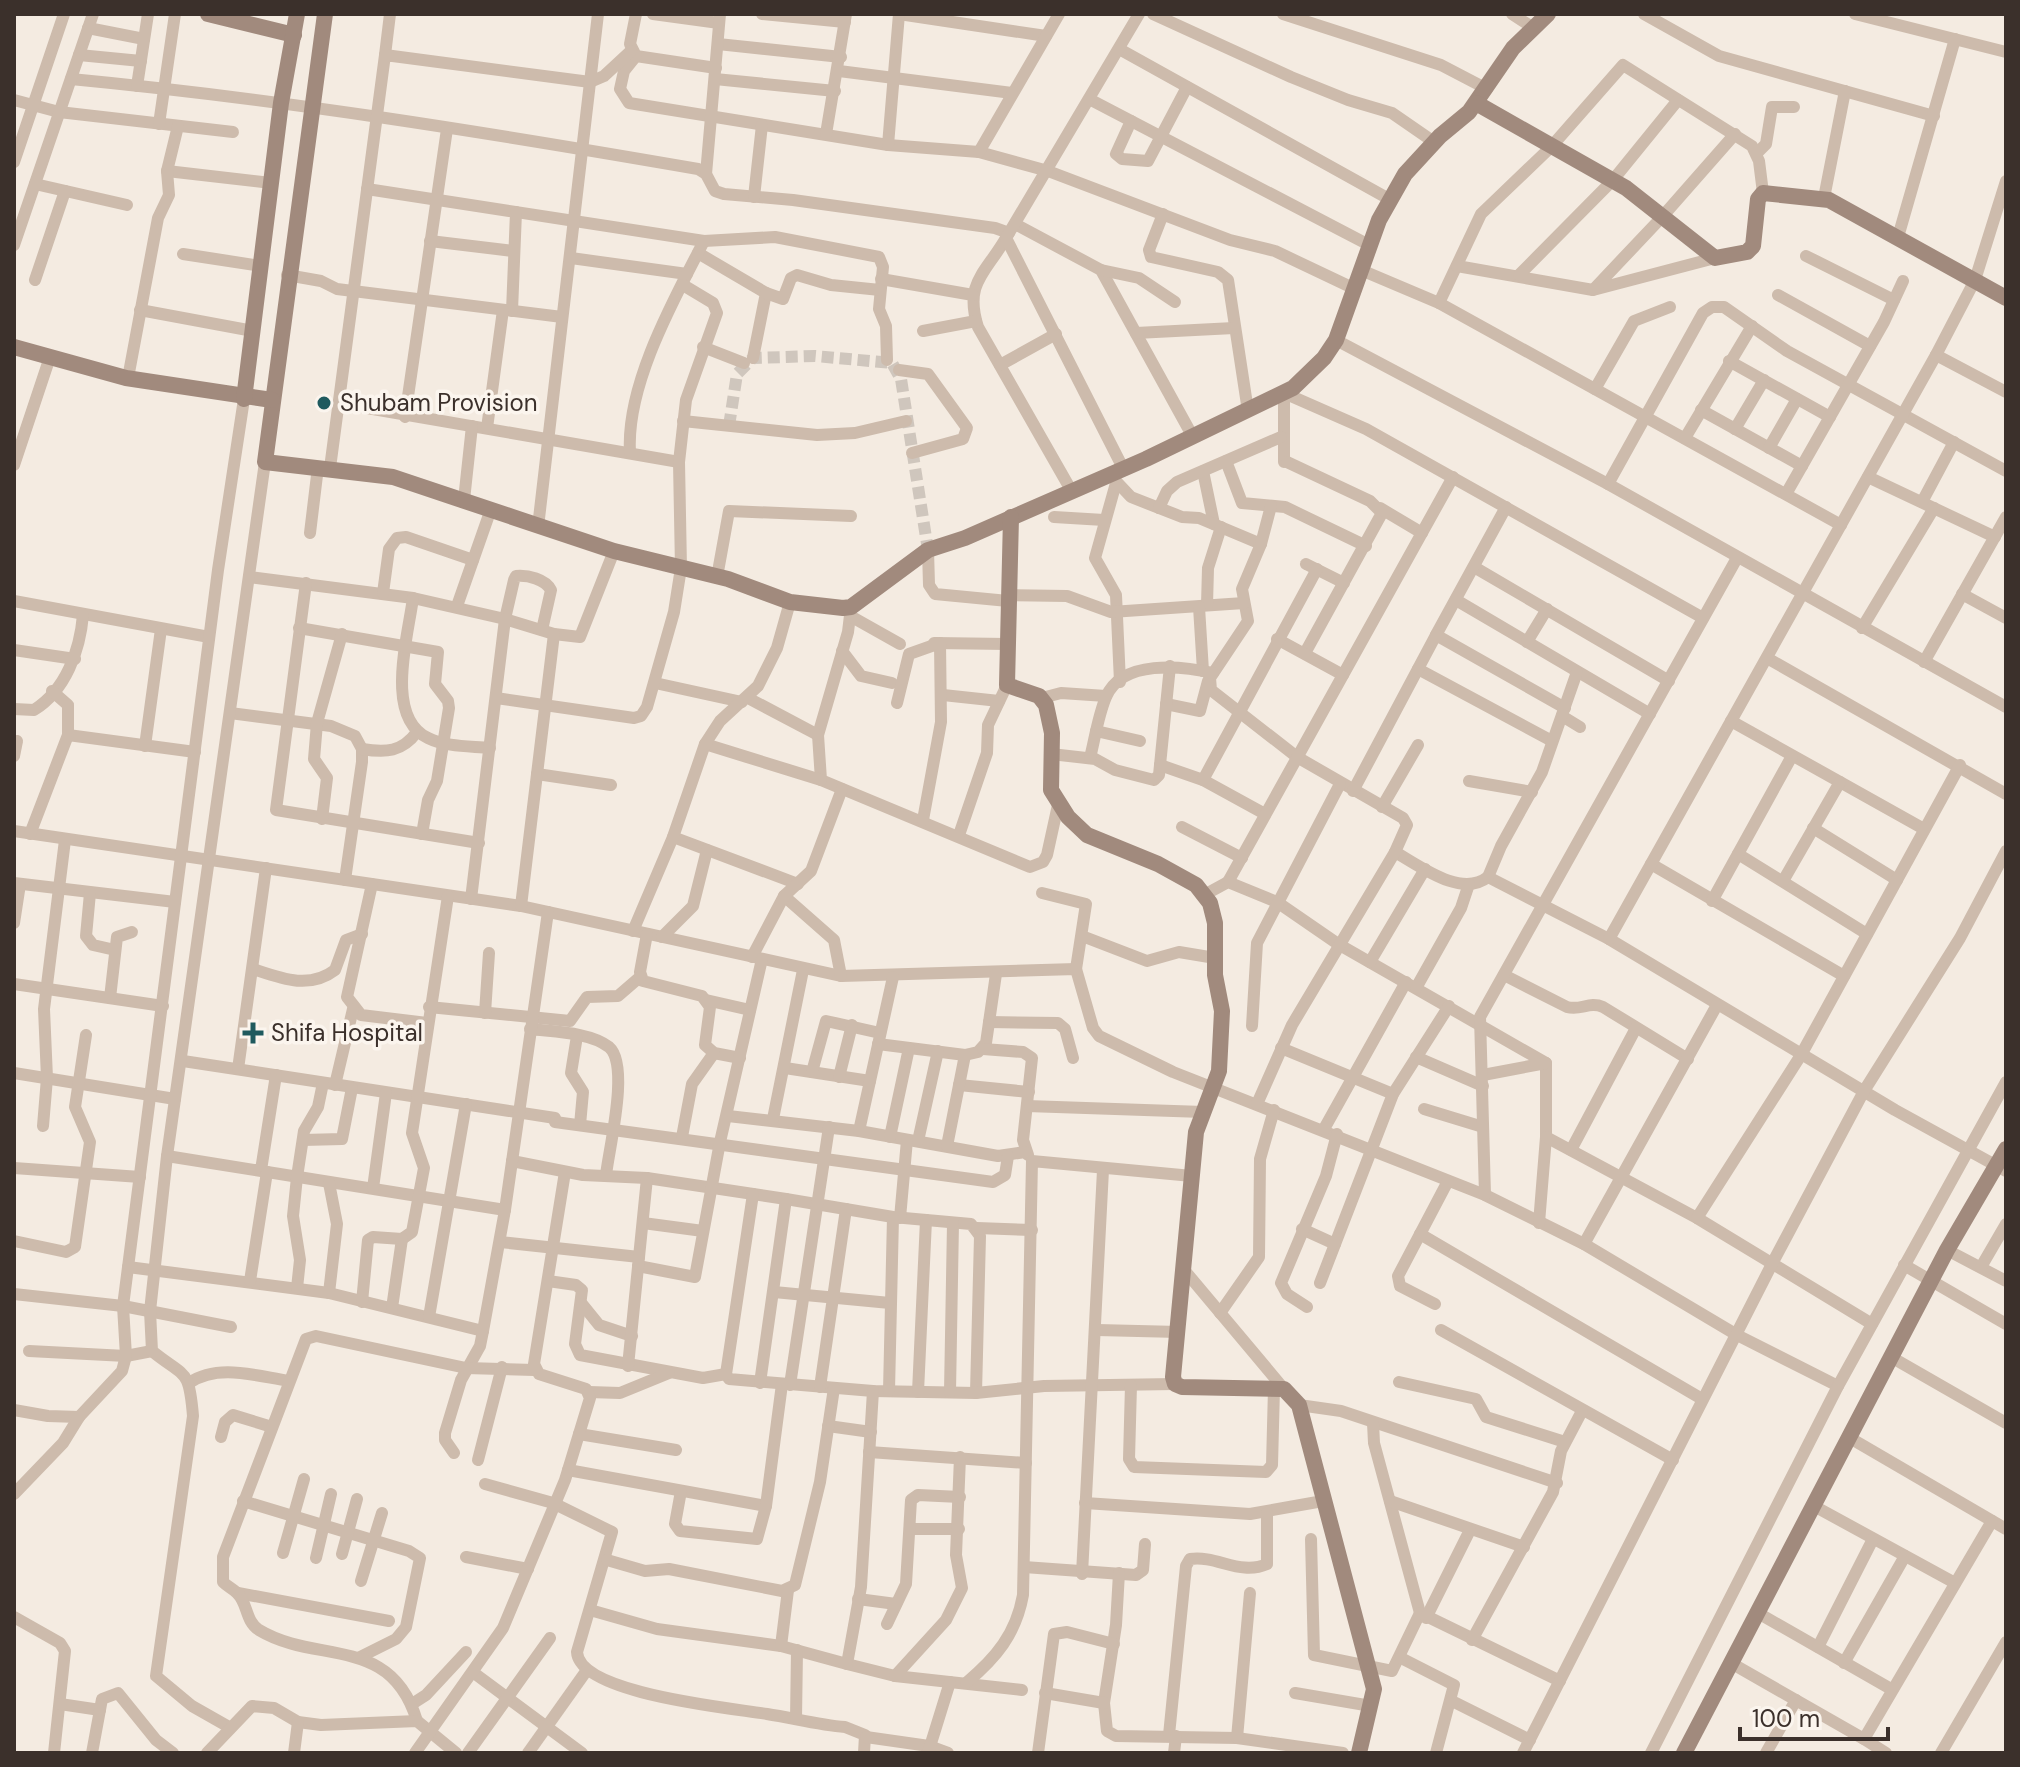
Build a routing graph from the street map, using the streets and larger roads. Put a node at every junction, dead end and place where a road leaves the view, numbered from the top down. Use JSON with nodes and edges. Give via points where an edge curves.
{"nodes":[{"id":1,"x":64,"y":14,"type":"edge"},
{"id":2,"x":93,"y":14,"type":"edge"},
{"id":3,"x":148,"y":14,"type":"edge"},
{"id":4,"x":175,"y":14,"type":"edge"},
{"id":5,"x":208,"y":14,"type":"edge"},
{"id":6,"x":297,"y":14,"type":"edge"},
{"id":7,"x":325,"y":14,"type":"edge"},
{"id":8,"x":390,"y":14,"type":"edge"},
{"id":9,"x":598,"y":14,"type":"edge"},
{"id":10,"x":636,"y":14,"type":"edge"},
{"id":11,"x":653,"y":14,"type":"edge"},
{"id":12,"x":762,"y":14,"type":"edge"},
{"id":13,"x":899,"y":14,"type":"edge"},
{"id":14,"x":1059,"y":14,"type":"edge"},
{"id":15,"x":1139,"y":14,"type":"edge"},
{"id":16,"x":1153,"y":14,"type":"edge"},
{"id":17,"x":1283,"y":14,"type":"edge"},
{"id":18,"x":1512,"y":14,"type":"edge"},
{"id":19,"x":1548,"y":14,"type":"edge"},
{"id":20,"x":1644,"y":14,"type":"edge"},
{"id":21,"x":1859,"y":14,"type":"edge"},
{"id":22,"x":720,"y":18,"type":"edge"},
{"id":23,"x":846,"y":18,"type":"edge"},
{"id":24,"x":1532,"y":27,"type":"junction"},
{"id":25,"x":88,"y":28,"type":"junction"},
{"id":26,"x":294,"y":35,"type":"junction"},
{"id":27,"x":1046,"y":36,"type":"junction"},
{"id":28,"x":144,"y":39,"type":"junction"},
{"id":29,"x":1955,"y":39,"type":"junction"},
{"id":30,"x":718,"y":44,"type":"junction"},
{"id":31,"x":1121,"y":50,"type":"junction"},
{"id":32,"x":2006,"y":52,"type":"edge"},
{"id":33,"x":633,"y":53,"type":"junction"},
{"id":34,"x":79,"y":55,"type":"junction"},
{"id":35,"x":385,"y":55,"type":"junction"},
{"id":36,"x":841,"y":57,"type":"junction"},
{"id":37,"x":141,"y":61,"type":"junction"},
{"id":38,"x":839,"y":71,"type":"junction"},
{"id":39,"x":715,"y":74,"type":"junction"},
{"id":40,"x":894,"y":77,"type":"junction"},
{"id":41,"x":71,"y":79,"type":"junction"},
{"id":42,"x":590,"y":82,"type":"junction"},
{"id":43,"x":137,"y":86,"type":"junction"},
{"id":44,"x":1187,"y":87,"type":"junction"},
{"id":45,"x":162,"y":89,"type":"junction"},
{"id":46,"x":835,"y":91,"type":"junction"},
{"id":47,"x":1845,"y":91,"type":"junction"},
{"id":48,"x":1012,"y":93,"type":"junction"},
{"id":49,"x":1482,"y":96,"type":"junction"},
{"id":50,"x":14,"y":100,"type":"edge"},
{"id":51,"x":1091,"y":100,"type":"junction"},
{"id":52,"x":1678,"y":100,"type":"junction"},
{"id":53,"x":281,"y":103,"type":"junction"},
{"id":54,"x":32,"y":106,"type":"junction"},
{"id":55,"x":1794,"y":107,"type":"dead end"},
{"id":56,"x":312,"y":108,"type":"junction"},
{"id":57,"x":59,"y":112,"type":"junction"},
{"id":58,"x":711,"y":116,"type":"junction"},
{"id":59,"x":1934,"y":116,"type":"junction"},
{"id":60,"x":375,"y":118,"type":"junction"},
{"id":61,"x":1131,"y":121,"type":"junction"},
{"id":62,"x":159,"y":124,"type":"junction"},
{"id":63,"x":762,"y":125,"type":"junction"},
{"id":64,"x":178,"y":126,"type":"junction"},
{"id":65,"x":447,"y":129,"type":"junction"},
{"id":66,"x":233,"y":132,"type":"dead end"},
{"id":67,"x":826,"y":134,"type":"junction"},
{"id":68,"x":1735,"y":134,"type":"junction"},
{"id":69,"x":1160,"y":136,"type":"junction"},
{"id":70,"x":1434,"y":142,"type":"junction"},
{"id":71,"x":888,"y":145,"type":"junction"},
{"id":72,"x":1551,"y":147,"type":"junction"},
{"id":73,"x":582,"y":149,"type":"junction"},
{"id":74,"x":979,"y":152,"type":"junction"},
{"id":75,"x":1757,"y":153,"type":"junction"},
{"id":76,"x":14,"y":162,"type":"edge"},
{"id":77,"x":167,"y":171,"type":"junction"},
{"id":78,"x":1048,"y":171,"type":"junction"},
{"id":79,"x":706,"y":174,"type":"junction"},
{"id":80,"x":1613,"y":180,"type":"junction"},
{"id":81,"x":2006,"y":181,"type":"edge"},
{"id":82,"x":271,"y":183,"type":"junction"},
{"id":83,"x":35,"y":184,"type":"junction"},
{"id":84,"x":367,"y":189,"type":"junction"},
{"id":85,"x":65,"y":191,"type":"junction"},
{"id":86,"x":1763,"y":193,"type":"junction"},
{"id":87,"x":754,"y":197,"type":"junction"},
{"id":88,"x":1824,"y":198,"type":"junction"},
{"id":89,"x":437,"y":199,"type":"junction"},
{"id":90,"x":1389,"y":199,"type":"junction"},
{"id":91,"x":2003,"y":203,"type":"edge"},
{"id":92,"x":127,"y":205,"type":"dead end"},
{"id":93,"x":516,"y":212,"type":"junction"},
{"id":94,"x":1163,"y":214,"type":"junction"},
{"id":95,"x":1662,"y":217,"type":"junction"},
{"id":96,"x":575,"y":221,"type":"junction"},
{"id":97,"x":1010,"y":232,"type":"junction"},
{"id":98,"x":1898,"y":237,"type":"junction"},
{"id":99,"x":430,"y":241,"type":"junction"},
{"id":100,"x":14,"y":245,"type":"edge"},
{"id":101,"x":1369,"y":245,"type":"junction"},
{"id":102,"x":701,"y":247,"type":"junction"},
{"id":103,"x":513,"y":251,"type":"junction"},
{"id":104,"x":183,"y":254,"type":"dead end"},
{"id":105,"x":1806,"y":256,"type":"dead end"},
{"id":106,"x":571,"y":258,"type":"junction"},
{"id":107,"x":1715,"y":258,"type":"junction"},
{"id":108,"x":261,"y":266,"type":"junction"},
{"id":109,"x":1457,"y":266,"type":"junction"},
{"id":110,"x":1101,"y":270,"type":"junction"},
{"id":111,"x":1361,"y":270,"type":"junction"},
{"id":112,"x":287,"y":275,"type":"junction"},
{"id":113,"x":1519,"y":275,"type":"junction"},
{"id":114,"x":685,"y":279,"type":"junction"},
{"id":115,"x":35,"y":280,"type":"dead end"},
{"id":116,"x":1975,"y":280,"type":"junction"},
{"id":117,"x":1903,"y":281,"type":"dead end"},
{"id":118,"x":880,"y":284,"type":"junction"},
{"id":119,"x":1355,"y":289,"type":"junction"},
{"id":120,"x":1593,"y":290,"type":"junction"},
{"id":121,"x":352,"y":291,"type":"junction"},
{"id":122,"x":766,"y":293,"type":"junction"},
{"id":123,"x":973,"y":295,"type":"junction"},
{"id":124,"x":1778,"y":295,"type":"dead end"},
{"id":125,"x":2006,"y":298,"type":"edge"},
{"id":126,"x":423,"y":300,"type":"junction"},
{"id":127,"x":1894,"y":300,"type":"junction"},
{"id":128,"x":1175,"y":302,"type":"dead end"},
{"id":129,"x":1439,"y":303,"type":"junction"},
{"id":130,"x":1670,"y":307,"type":"dead end"},
{"id":131,"x":140,"y":310,"type":"junction"},
{"id":132,"x":507,"y":310,"type":"junction"},
{"id":133,"x":562,"y":317,"type":"junction"},
{"id":134,"x":976,"y":321,"type":"junction"},
{"id":135,"x":1752,"y":326,"type":"junction"},
{"id":136,"x":1234,"y":328,"type":"junction"},
{"id":137,"x":253,"y":331,"type":"junction"},
{"id":138,"x":923,"y":331,"type":"dead end"},
{"id":139,"x":1136,"y":333,"type":"junction"},
{"id":140,"x":1056,"y":334,"type":"junction"},
{"id":141,"x":1336,"y":340,"type":"junction"},
{"id":142,"x":1870,"y":346,"type":"junction"},
{"id":143,"x":14,"y":347,"type":"edge"},
{"id":144,"x":703,"y":347,"type":"junction"},
{"id":145,"x":1936,"y":355,"type":"junction"},
{"id":146,"x":50,"y":357,"type":"junction"},
{"id":147,"x":887,"y":360,"type":"dead end"},
{"id":148,"x":1729,"y":361,"type":"junction"},
{"id":149,"x":1000,"y":365,"type":"junction"},
{"id":150,"x":899,"y":370,"type":"dead end"},
{"id":151,"x":128,"y":378,"type":"junction"},
{"id":152,"x":1764,"y":380,"type":"junction"},
{"id":153,"x":1849,"y":383,"type":"junction"},
{"id":154,"x":1595,"y":389,"type":"junction"},
{"id":155,"x":2006,"y":392,"type":"edge"},
{"id":156,"x":1284,"y":393,"type":"junction"},
{"id":157,"x":244,"y":399,"type":"junction"},
{"id":158,"x":1797,"y":399,"type":"junction"},
{"id":159,"x":272,"y":400,"type":"junction"},
{"id":160,"x":338,"y":403,"type":"junction"},
{"id":161,"x":1701,"y":410,"type":"junction"},
{"id":162,"x":1248,"y":411,"type":"junction"},
{"id":163,"x":1905,"y":414,"type":"junction"},
{"id":164,"x":405,"y":417,"type":"junction"},
{"id":165,"x":1646,"y":417,"type":"junction"},
{"id":166,"x":1830,"y":417,"type":"junction"},
{"id":167,"x":683,"y":421,"type":"junction"},
{"id":168,"x":906,"y":421,"type":"dead end"},
{"id":169,"x":472,"y":426,"type":"junction"},
{"id":170,"x":487,"y":428,"type":"junction"},
{"id":171,"x":1735,"y":429,"type":"junction"},
{"id":172,"x":549,"y":437,"type":"junction"},
{"id":173,"x":1193,"y":437,"type":"junction"},
{"id":174,"x":1281,"y":437,"type":"dead end"},
{"id":175,"x":1685,"y":438,"type":"junction"},
{"id":176,"x":1954,"y":442,"type":"junction"},
{"id":177,"x":1769,"y":448,"type":"junction"},
{"id":178,"x":630,"y":452,"type":"junction"},
{"id":179,"x":912,"y":453,"type":"dead end"},
{"id":180,"x":1226,"y":461,"type":"junction"},
{"id":181,"x":265,"y":462,"type":"junction"},
{"id":182,"x":679,"y":462,"type":"junction"},
{"id":183,"x":14,"y":465,"type":"edge"},
{"id":184,"x":1802,"y":466,"type":"junction"},
{"id":185,"x":324,"y":468,"type":"junction"},
{"id":186,"x":1203,"y":471,"type":"junction"},
{"id":187,"x":2006,"y":471,"type":"edge"},
{"id":188,"x":1117,"y":474,"type":"junction"},
{"id":189,"x":1453,"y":477,"type":"junction"},
{"id":190,"x":1868,"y":477,"type":"junction"},
{"id":191,"x":1608,"y":484,"type":"junction"},
{"id":192,"x":1071,"y":490,"type":"junction"},
{"id":193,"x":1786,"y":494,"type":"junction"},
{"id":194,"x":464,"y":500,"type":"junction"},
{"id":195,"x":1928,"y":505,"type":"junction"},
{"id":196,"x":1271,"y":506,"type":"junction"},
{"id":197,"x":1506,"y":507,"type":"junction"},
{"id":198,"x":1159,"y":508,"type":"junction"},
{"id":199,"x":1380,"y":508,"type":"junction"},
{"id":200,"x":491,"y":509,"type":"junction"},
{"id":201,"x":851,"y":516,"type":"dead end"},
{"id":202,"x":1011,"y":517,"type":"junction"},
{"id":203,"x":1054,"y":517,"type":"dead end"},
{"id":204,"x":2006,"y":517,"type":"edge"},
{"id":205,"x":1104,"y":520,"type":"junction"},
{"id":206,"x":1841,"y":525,"type":"junction"},
{"id":207,"x":1217,"y":526,"type":"junction"},
{"id":208,"x":538,"y":527,"type":"junction"},
{"id":209,"x":1422,"y":532,"type":"junction"},
{"id":210,"x":310,"y":533,"type":"dead end"},
{"id":211,"x":1995,"y":537,"type":"junction"},
{"id":212,"x":1261,"y":544,"type":"junction"},
{"id":213,"x":1366,"y":546,"type":"junction"},
{"id":214,"x":928,"y":550,"type":"junction"},
{"id":215,"x":614,"y":551,"type":"junction"},
{"id":216,"x":1737,"y":558,"type":"junction"},
{"id":217,"x":473,"y":560,"type":"junction"},
{"id":218,"x":1474,"y":567,"type":"junction"},
{"id":219,"x":681,"y":568,"type":"junction"},
{"id":220,"x":249,"y":577,"type":"junction"},
{"id":221,"x":717,"y":577,"type":"junction"},
{"id":222,"x":306,"y":583,"type":"junction"},
{"id":223,"x":1344,"y":583,"type":"junction"},
{"id":224,"x":383,"y":593,"type":"junction"},
{"id":225,"x":1962,"y":594,"type":"junction"},
{"id":226,"x":1802,"y":595,"type":"junction"},
{"id":227,"x":413,"y":598,"type":"junction"},
{"id":228,"x":1008,"y":598,"type":"junction"},
{"id":229,"x":1456,"y":600,"type":"junction"},
{"id":230,"x":14,"y":601,"type":"edge"},
{"id":231,"x":790,"y":602,"type":"junction"},
{"id":232,"x":1244,"y":603,"type":"junction"},
{"id":233,"x":457,"y":606,"type":"junction"},
{"id":234,"x":1203,"y":606,"type":"junction"},
{"id":235,"x":1547,"y":609,"type":"junction"},
{"id":236,"x":852,"y":612,"type":"junction"},
{"id":237,"x":1117,"y":612,"type":"junction"},
{"id":238,"x":83,"y":615,"type":"junction"},
{"id":239,"x":1703,"y":618,"type":"junction"},
{"id":240,"x":2006,"y":618,"type":"edge"},
{"id":241,"x":505,"y":619,"type":"junction"},
{"id":242,"x":299,"y":628,"type":"junction"},
{"id":243,"x":1862,"y":628,"type":"junction"},
{"id":244,"x":161,"y":629,"type":"junction"},
{"id":245,"x":548,"y":632,"type":"junction"},
{"id":246,"x":342,"y":634,"type":"junction"},
{"id":247,"x":1436,"y":635,"type":"junction"},
{"id":248,"x":209,"y":637,"type":"junction"},
{"id":249,"x":1277,"y":639,"type":"junction"},
{"id":250,"x":1527,"y":642,"type":"junction"},
{"id":251,"x":940,"y":643,"type":"junction"},
{"id":252,"x":407,"y":644,"type":"junction"},
{"id":253,"x":900,"y":644,"type":"dead end"},
{"id":254,"x":919,"y":644,"type":"dead end"},
{"id":255,"x":1007,"y":644,"type":"junction"},
{"id":256,"x":14,"y":650,"type":"edge"},
{"id":257,"x":842,"y":651,"type":"junction"},
{"id":258,"x":1305,"y":653,"type":"junction"},
{"id":259,"x":1767,"y":658,"type":"junction"},
{"id":260,"x":75,"y":659,"type":"junction"},
{"id":261,"x":1924,"y":662,"type":"junction"},
{"id":262,"x":1170,"y":666,"type":"junction"},
{"id":263,"x":1418,"y":669,"type":"junction"},
{"id":264,"x":1577,"y":672,"type":"junction"},
{"id":265,"x":1208,"y":675,"type":"junction"},
{"id":266,"x":1343,"y":675,"type":"junction"},
{"id":267,"x":1669,"y":681,"type":"junction"},
{"id":268,"x":1120,"y":682,"type":"junction"},
{"id":269,"x":655,"y":683,"type":"junction"},
{"id":270,"x":892,"y":683,"type":"dead end"},
{"id":271,"x":1007,"y":685,"type":"junction"},
{"id":272,"x":52,"y":691,"type":"junction"},
{"id":273,"x":943,"y":695,"type":"junction"},
{"id":274,"x":1106,"y":696,"type":"junction"},
{"id":275,"x":496,"y":698,"type":"junction"},
{"id":276,"x":1042,"y":698,"type":"junction"},
{"id":277,"x":745,"y":700,"type":"junction"},
{"id":278,"x":999,"y":701,"type":"junction"},
{"id":279,"x":897,"y":703,"type":"dead end"},
{"id":280,"x":1166,"y":704,"type":"junction"},
{"id":281,"x":545,"y":707,"type":"junction"},
{"id":282,"x":2006,"y":707,"type":"edge"},
{"id":283,"x":14,"y":709,"type":"edge"},
{"id":284,"x":1564,"y":712,"type":"junction"},
{"id":285,"x":230,"y":713,"type":"junction"},
{"id":286,"x":1650,"y":714,"type":"junction"},
{"id":287,"x":1239,"y":715,"type":"junction"},
{"id":288,"x":287,"y":720,"type":"junction"},
{"id":289,"x":1731,"y":721,"type":"junction"},
{"id":290,"x":317,"y":723,"type":"junction"},
{"id":291,"x":1580,"y":727,"type":"dead end"},
{"id":292,"x":1096,"y":731,"type":"junction"},
{"id":293,"x":417,"y":732,"type":"junction"},
{"id":294,"x":68,"y":735,"type":"junction"},
{"id":295,"x":818,"y":735,"type":"junction"},
{"id":296,"x":17,"y":741,"type":"dead end"},
{"id":297,"x":1140,"y":741,"type":"dead end"},
{"id":298,"x":1552,"y":741,"type":"junction"},
{"id":299,"x":444,"y":743,"type":"junction"},
{"id":300,"x":705,"y":744,"type":"junction"},
{"id":301,"x":1418,"y":745,"type":"dead end"},
{"id":302,"x":145,"y":746,"type":"junction"},
{"id":303,"x":490,"y":748,"type":"junction"},
{"id":304,"x":362,"y":749,"type":"junction"},
{"id":305,"x":195,"y":752,"type":"junction"},
{"id":306,"x":1051,"y":754,"type":"junction"},
{"id":307,"x":14,"y":756,"type":"edge"},
{"id":308,"x":1792,"y":756,"type":"junction"},
{"id":309,"x":1297,"y":757,"type":"junction"},
{"id":310,"x":1090,"y":758,"type":"junction"},
{"id":311,"x":1160,"y":765,"type":"junction"},
{"id":312,"x":1960,"y":765,"type":"junction"},
{"id":313,"x":537,"y":774,"type":"junction"},
{"id":314,"x":821,"y":780,"type":"junction"},
{"id":315,"x":1203,"y":780,"type":"junction"},
{"id":316,"x":1469,"y":781,"type":"dead end"},
{"id":317,"x":1840,"y":782,"type":"junction"},
{"id":318,"x":1340,"y":784,"type":"junction"},
{"id":319,"x":611,"y":785,"type":"dead end"},
{"id":320,"x":842,"y":789,"type":"junction"},
{"id":321,"x":1353,"y":791,"type":"junction"},
{"id":322,"x":1532,"y":792,"type":"junction"},
{"id":323,"x":2006,"y":794,"type":"edge"},
{"id":324,"x":1058,"y":805,"type":"junction"},
{"id":325,"x":1382,"y":807,"type":"junction"},
{"id":326,"x":1265,"y":814,"type":"junction"},
{"id":327,"x":322,"y":819,"type":"junction"},
{"id":328,"x":923,"y":820,"type":"junction"},
{"id":329,"x":354,"y":824,"type":"junction"},
{"id":330,"x":1182,"y":827,"type":"dead end"},
{"id":331,"x":1813,"y":828,"type":"junction"},
{"id":332,"x":1924,"y":829,"type":"junction"},
{"id":333,"x":14,"y":831,"type":"edge"},
{"id":334,"x":30,"y":834,"type":"junction"},
{"id":335,"x":422,"y":834,"type":"junction"},
{"id":336,"x":959,"y":835,"type":"junction"},
{"id":337,"x":673,"y":837,"type":"junction"},
{"id":338,"x":65,"y":840,"type":"junction"},
{"id":339,"x":479,"y":843,"type":"junction"},
{"id":340,"x":707,"y":850,"type":"junction"},
{"id":341,"x":2006,"y":851,"type":"edge"},
{"id":342,"x":1395,"y":852,"type":"junction"},
{"id":343,"x":1738,"y":854,"type":"junction"},
{"id":344,"x":180,"y":856,"type":"junction"},
{"id":345,"x":1242,"y":858,"type":"junction"},
{"id":346,"x":211,"y":861,"type":"junction"},
{"id":347,"x":1651,"y":864,"type":"junction"},
{"id":348,"x":266,"y":868,"type":"junction"},
{"id":349,"x":1425,"y":869,"type":"junction"},
{"id":350,"x":1488,"y":877,"type":"junction"},
{"id":351,"x":345,"y":880,"type":"junction"},
{"id":352,"x":1897,"y":880,"type":"junction"},
{"id":353,"x":1783,"y":881,"type":"junction"},
{"id":354,"x":1228,"y":882,"type":"junction"},
{"id":355,"x":17,"y":883,"type":"edge"},
{"id":356,"x":372,"y":884,"type":"junction"},
{"id":357,"x":798,"y":884,"type":"junction"},
{"id":358,"x":1469,"y":884,"type":"junction"},
{"id":359,"x":58,"y":890,"type":"junction"},
{"id":360,"x":90,"y":893,"type":"junction"},
{"id":361,"x":1042,"y":893,"type":"dead end"},
{"id":362,"x":1206,"y":894,"type":"junction"},
{"id":363,"x":448,"y":896,"type":"junction"},
{"id":364,"x":784,"y":896,"type":"junction"},
{"id":365,"x":471,"y":899,"type":"junction"},
{"id":366,"x":1712,"y":901,"type":"junction"},
{"id":367,"x":175,"y":902,"type":"junction"},
{"id":368,"x":1277,"y":902,"type":"junction"},
{"id":369,"x":521,"y":906,"type":"junction"},
{"id":370,"x":1543,"y":908,"type":"junction"},
{"id":371,"x":548,"y":912,"type":"junction"},
{"id":372,"x":14,"y":923,"type":"edge"},
{"id":373,"x":633,"y":931,"type":"junction"},
{"id":374,"x":132,"y":932,"type":"dead end"},
{"id":375,"x":362,"y":934,"type":"junction"},
{"id":376,"x":647,"y":934,"type":"junction"},
{"id":377,"x":1867,"y":934,"type":"junction"},
{"id":378,"x":1082,"y":936,"type":"junction"},
{"id":379,"x":662,"y":937,"type":"junction"},
{"id":380,"x":1609,"y":939,"type":"junction"},
{"id":381,"x":1338,"y":944,"type":"junction"},
{"id":382,"x":115,"y":950,"type":"junction"},
{"id":383,"x":489,"y":953,"type":"dead end"},
{"id":384,"x":757,"y":958,"type":"junction"},
{"id":385,"x":1215,"y":958,"type":"junction"},
{"id":386,"x":1370,"y":962,"type":"junction"},
{"id":387,"x":253,"y":969,"type":"junction"},
{"id":388,"x":1076,"y":969,"type":"junction"},
{"id":389,"x":803,"y":970,"type":"junction"},
{"id":390,"x":996,"y":974,"type":"junction"},
{"id":391,"x":1504,"y":975,"type":"junction"},
{"id":392,"x":841,"y":976,"type":"junction"},
{"id":393,"x":1844,"y":976,"type":"junction"},
{"id":394,"x":640,"y":977,"type":"junction"},
{"id":395,"x":893,"y":977,"type":"junction"},
{"id":396,"x":14,"y":984,"type":"edge"},
{"id":397,"x":1411,"y":985,"type":"junction"},
{"id":398,"x":46,"y":988,"type":"junction"},
{"id":399,"x":110,"y":998,"type":"junction"},
{"id":400,"x":706,"y":1000,"type":"junction"},
{"id":401,"x":1717,"y":1005,"type":"junction"},
{"id":402,"x":163,"y":1006,"type":"junction"},
{"id":403,"x":1449,"y":1006,"type":"junction"},
{"id":404,"x":429,"y":1007,"type":"junction"},
{"id":405,"x":353,"y":1009,"type":"junction"},
{"id":406,"x":750,"y":1010,"type":"junction"},
{"id":407,"x":485,"y":1013,"type":"junction"},
{"id":408,"x":989,"y":1022,"type":"junction"},
{"id":409,"x":427,"y":1023,"type":"junction"},
{"id":410,"x":532,"y":1024,"type":"junction"},
{"id":411,"x":1481,"y":1024,"type":"junction"},
{"id":412,"x":852,"y":1025,"type":"junction"},
{"id":413,"x":1252,"y":1026,"type":"dead end"},
{"id":414,"x":1636,"y":1028,"type":"junction"},
{"id":415,"x":86,"y":1035,"type":"dead end"},
{"id":416,"x":577,"y":1036,"type":"junction"},
{"id":417,"x":879,"y":1038,"type":"junction"},
{"id":418,"x":909,"y":1048,"type":"junction"},
{"id":419,"x":1281,"y":1048,"type":"junction"},
{"id":420,"x":983,"y":1049,"type":"junction"},
{"id":421,"x":938,"y":1051,"type":"junction"},
{"id":422,"x":714,"y":1053,"type":"junction"},
{"id":423,"x":965,"y":1055,"type":"junction"},
{"id":424,"x":1801,"y":1055,"type":"junction"},
{"id":425,"x":1416,"y":1057,"type":"junction"},
{"id":426,"x":740,"y":1058,"type":"junction"},
{"id":427,"x":1073,"y":1058,"type":"dead end"},
{"id":428,"x":1688,"y":1059,"type":"junction"},
{"id":429,"x":183,"y":1061,"type":"junction"},
{"id":430,"x":1546,"y":1063,"type":"junction"},
{"id":431,"x":785,"y":1068,"type":"junction"},
{"id":432,"x":238,"y":1069,"type":"junction"},
{"id":433,"x":812,"y":1072,"type":"junction"},
{"id":434,"x":14,"y":1073,"type":"edge"},
{"id":435,"x":276,"y":1075,"type":"junction"},
{"id":436,"x":839,"y":1077,"type":"junction"},
{"id":437,"x":47,"y":1078,"type":"junction"},
{"id":438,"x":1353,"y":1079,"type":"junction"},
{"id":439,"x":870,"y":1081,"type":"junction"},
{"id":440,"x":1483,"y":1081,"type":"junction"},
{"id":441,"x":2006,"y":1082,"type":"edge"},
{"id":442,"x":79,"y":1084,"type":"junction"},
{"id":443,"x":329,"y":1084,"type":"junction"},
{"id":444,"x":959,"y":1085,"type":"junction"},
{"id":445,"x":352,"y":1088,"type":"junction"},
{"id":446,"x":1215,"y":1089,"type":"junction"},
{"id":447,"x":1864,"y":1091,"type":"junction"},
{"id":448,"x":1029,"y":1092,"type":"junction"},
{"id":449,"x":386,"y":1093,"type":"junction"},
{"id":450,"x":1393,"y":1094,"type":"junction"},
{"id":451,"x":152,"y":1095,"type":"junction"},
{"id":452,"x":416,"y":1098,"type":"junction"},
{"id":453,"x":175,"y":1099,"type":"junction"},
{"id":454,"x":466,"y":1104,"type":"junction"},
{"id":455,"x":1257,"y":1104,"type":"junction"},
{"id":456,"x":1027,"y":1106,"type":"junction"},
{"id":457,"x":1424,"y":1109,"type":"dead end"},
{"id":458,"x":1274,"y":1110,"type":"junction"},
{"id":459,"x":520,"y":1111,"type":"junction"},
{"id":460,"x":1203,"y":1112,"type":"junction"},
{"id":461,"x":728,"y":1116,"type":"junction"},
{"id":462,"x":773,"y":1119,"type":"junction"},
{"id":463,"x":580,"y":1125,"type":"junction"},
{"id":464,"x":43,"y":1126,"type":"dead end"},
{"id":465,"x":829,"y":1127,"type":"junction"},
{"id":466,"x":1483,"y":1127,"type":"junction"},
{"id":467,"x":612,"y":1129,"type":"junction"},
{"id":468,"x":859,"y":1131,"type":"junction"},
{"id":469,"x":1331,"y":1132,"type":"junction"},
{"id":470,"x":682,"y":1137,"type":"junction"},
{"id":471,"x":890,"y":1137,"type":"junction"},
{"id":472,"x":1546,"y":1137,"type":"junction"},
{"id":473,"x":303,"y":1140,"type":"junction"},
{"id":474,"x":912,"y":1140,"type":"junction"},
{"id":475,"x":720,"y":1142,"type":"junction"},
{"id":476,"x":947,"y":1146,"type":"junction"},
{"id":477,"x":1371,"y":1148,"type":"junction"},
{"id":478,"x":1967,"y":1149,"type":"junction"},
{"id":479,"x":2006,"y":1149,"type":"edge"},
{"id":480,"x":1571,"y":1150,"type":"junction"},
{"id":481,"x":167,"y":1156,"type":"junction"},
{"id":482,"x":1008,"y":1156,"type":"junction"},
{"id":483,"x":1029,"y":1156,"type":"junction"},
{"id":484,"x":824,"y":1157,"type":"junction"},
{"id":485,"x":512,"y":1161,"type":"junction"},
{"id":486,"x":14,"y":1168,"type":"edge"},
{"id":487,"x":2001,"y":1169,"type":"edge"},
{"id":488,"x":1103,"y":1170,"type":"junction"},
{"id":489,"x":264,"y":1171,"type":"junction"},
{"id":490,"x":904,"y":1171,"type":"junction"},
{"id":491,"x":84,"y":1172,"type":"junction"},
{"id":492,"x":565,"y":1172,"type":"junction"},
{"id":493,"x":606,"y":1175,"type":"junction"},
{"id":494,"x":1192,"y":1176,"type":"junction"},
{"id":495,"x":140,"y":1177,"type":"junction"},
{"id":496,"x":297,"y":1177,"type":"junction"},
{"id":497,"x":647,"y":1178,"type":"junction"},
{"id":498,"x":1621,"y":1178,"type":"junction"},
{"id":499,"x":1448,"y":1181,"type":"junction"},
{"id":500,"x":329,"y":1183,"type":"junction"},
{"id":501,"x":373,"y":1188,"type":"junction"},
{"id":502,"x":711,"y":1188,"type":"junction"},
{"id":503,"x":753,"y":1194,"type":"junction"},
{"id":504,"x":1485,"y":1195,"type":"junction"},
{"id":505,"x":418,"y":1196,"type":"junction"},
{"id":506,"x":786,"y":1199,"type":"junction"},
{"id":507,"x":451,"y":1201,"type":"junction"},
{"id":508,"x":815,"y":1204,"type":"junction"},
{"id":509,"x":846,"y":1209,"type":"junction"},
{"id":510,"x":505,"y":1210,"type":"junction"},
{"id":511,"x":896,"y":1218,"type":"junction"},
{"id":512,"x":1697,"y":1218,"type":"junction"},
{"id":513,"x":926,"y":1220,"type":"junction"},
{"id":514,"x":643,"y":1223,"type":"junction"},
{"id":515,"x":953,"y":1223,"type":"junction"},
{"id":516,"x":1539,"y":1223,"type":"junction"},
{"id":517,"x":2006,"y":1224,"type":"edge"},
{"id":518,"x":977,"y":1228,"type":"junction"},
{"id":519,"x":1302,"y":1229,"type":"junction"},
{"id":520,"x":1032,"y":1230,"type":"junction"},
{"id":521,"x":703,"y":1231,"type":"junction"},
{"id":522,"x":1420,"y":1234,"type":"junction"},
{"id":523,"x":402,"y":1239,"type":"junction"},
{"id":524,"x":14,"y":1241,"type":"edge"},
{"id":525,"x":500,"y":1242,"type":"junction"},
{"id":526,"x":1335,"y":1244,"type":"junction"},
{"id":527,"x":1584,"y":1244,"type":"junction"},
{"id":528,"x":553,"y":1249,"type":"junction"},
{"id":529,"x":1947,"y":1250,"type":"junction"},
{"id":530,"x":639,"y":1262,"type":"junction"},
{"id":531,"x":1773,"y":1262,"type":"junction"},
{"id":532,"x":1904,"y":1265,"type":"junction"},
{"id":533,"x":128,"y":1267,"type":"junction"},
{"id":534,"x":1981,"y":1267,"type":"junction"},
{"id":535,"x":154,"y":1270,"type":"junction"},
{"id":536,"x":1185,"y":1271,"type":"junction"},
{"id":537,"x":250,"y":1281,"type":"junction"},
{"id":538,"x":548,"y":1281,"type":"junction"},
{"id":539,"x":1931,"y":1281,"type":"junction"},
{"id":540,"x":2006,"y":1281,"type":"edge"},
{"id":541,"x":1320,"y":1283,"type":"dead end"},
{"id":542,"x":297,"y":1288,"type":"junction"},
{"id":543,"x":774,"y":1292,"type":"junction"},
{"id":544,"x":329,"y":1293,"type":"junction"},
{"id":545,"x":14,"y":1294,"type":"edge"},
{"id":546,"x":802,"y":1295,"type":"junction"},
{"id":547,"x":832,"y":1297,"type":"junction"},
{"id":548,"x":362,"y":1302,"type":"junction"},
{"id":549,"x":890,"y":1303,"type":"junction"},
{"id":550,"x":582,"y":1304,"type":"junction"},
{"id":551,"x":1435,"y":1304,"type":"dead end"},
{"id":552,"x":123,"y":1306,"type":"junction"},
{"id":553,"x":1307,"y":1307,"type":"dead end"},
{"id":554,"x":392,"y":1308,"type":"junction"},
{"id":555,"x":150,"y":1311,"type":"junction"},
{"id":556,"x":1220,"y":1313,"type":"junction"},
{"id":557,"x":429,"y":1317,"type":"junction"},
{"id":558,"x":1872,"y":1324,"type":"junction"},
{"id":559,"x":2006,"y":1324,"type":"edge"},
{"id":560,"x":231,"y":1327,"type":"dead end"},
{"id":561,"x":1097,"y":1330,"type":"junction"},
{"id":562,"x":1441,"y":1330,"type":"dead end"},
{"id":563,"x":483,"y":1331,"type":"junction"},
{"id":564,"x":1179,"y":1332,"type":"junction"},
{"id":565,"x":1737,"y":1335,"type":"junction"},
{"id":566,"x":632,"y":1336,"type":"junction"},
{"id":567,"x":29,"y":1351,"type":"dead end"},
{"id":568,"x":152,"y":1351,"type":"junction"},
{"id":569,"x":126,"y":1356,"type":"junction"},
{"id":570,"x":1891,"y":1357,"type":"junction"},
{"id":571,"x":628,"y":1366,"type":"junction"},
{"id":572,"x":502,"y":1367,"type":"junction"},
{"id":573,"x":466,"y":1368,"type":"junction"},
{"id":574,"x":534,"y":1370,"type":"junction"},
{"id":575,"x":669,"y":1373,"type":"junction"},
{"id":576,"x":726,"y":1374,"type":"junction"},
{"id":577,"x":289,"y":1381,"type":"junction"},
{"id":578,"x":1399,"y":1382,"type":"dead end"},
{"id":579,"x":189,"y":1383,"type":"junction"},
{"id":580,"x":760,"y":1383,"type":"junction"},
{"id":581,"x":786,"y":1384,"type":"junction"},
{"id":582,"x":1175,"y":1384,"type":"junction"},
{"id":583,"x":1131,"y":1385,"type":"junction"},
{"id":584,"x":1093,"y":1386,"type":"junction"},
{"id":585,"x":1838,"y":1386,"type":"junction"},
{"id":586,"x":820,"y":1387,"type":"junction"},
{"id":587,"x":834,"y":1388,"type":"junction"},
{"id":588,"x":1028,"y":1388,"type":"junction"},
{"id":589,"x":1279,"y":1388,"type":"junction"},
{"id":590,"x":873,"y":1391,"type":"junction"},
{"id":591,"x":889,"y":1391,"type":"junction"},
{"id":592,"x":589,"y":1392,"type":"junction"},
{"id":593,"x":918,"y":1392,"type":"junction"},
{"id":594,"x":950,"y":1392,"type":"junction"},
{"id":595,"x":976,"y":1393,"type":"junction"},
{"id":596,"x":1702,"y":1399,"type":"junction"},
{"id":597,"x":1299,"y":1405,"type":"junction"},
{"id":598,"x":14,"y":1410,"type":"edge"},
{"id":599,"x":1582,"y":1411,"type":"junction"},
{"id":600,"x":79,"y":1417,"type":"junction"},
{"id":601,"x":1373,"y":1423,"type":"junction"},
{"id":602,"x":2006,"y":1423,"type":"edge"},
{"id":603,"x":828,"y":1426,"type":"junction"},
{"id":604,"x":272,"y":1427,"type":"junction"},
{"id":605,"x":871,"y":1432,"type":"junction"},
{"id":606,"x":579,"y":1434,"type":"junction"},
{"id":607,"x":221,"y":1437,"type":"dead end"},
{"id":608,"x":1850,"y":1438,"type":"junction"},
{"id":609,"x":1565,"y":1442,"type":"junction"},
{"id":610,"x":676,"y":1450,"type":"dead end"},
{"id":611,"x":869,"y":1452,"type":"junction"},
{"id":612,"x":454,"y":1453,"type":"dead end"},
{"id":613,"x":960,"y":1457,"type":"junction"},
{"id":614,"x":478,"y":1460,"type":"dead end"},
{"id":615,"x":1673,"y":1460,"type":"junction"},
{"id":616,"x":1026,"y":1463,"type":"junction"},
{"id":617,"x":568,"y":1470,"type":"junction"},
{"id":618,"x":304,"y":1479,"type":"dead end"},
{"id":619,"x":1557,"y":1483,"type":"junction"},
{"id":620,"x":485,"y":1484,"type":"dead end"},
{"id":621,"x":681,"y":1491,"type":"junction"},
{"id":622,"x":14,"y":1494,"type":"edge"},
{"id":623,"x":331,"y":1494,"type":"dead end"},
{"id":624,"x":960,"y":1497,"type":"junction"},
{"id":625,"x":357,"y":1499,"type":"dead end"},
{"id":626,"x":243,"y":1501,"type":"junction"},
{"id":627,"x":1323,"y":1501,"type":"junction"},
{"id":628,"x":1390,"y":1501,"type":"junction"},
{"id":629,"x":553,"y":1503,"type":"junction"},
{"id":630,"x":1085,"y":1503,"type":"junction"},
{"id":631,"x":766,"y":1506,"type":"junction"},
{"id":632,"x":1814,"y":1506,"type":"junction"},
{"id":633,"x":382,"y":1513,"type":"dead end"},
{"id":634,"x":1267,"y":1513,"type":"junction"},
{"id":635,"x":293,"y":1517,"type":"junction"},
{"id":636,"x":1992,"y":1521,"type":"junction"},
{"id":637,"x":322,"y":1526,"type":"junction"},
{"id":638,"x":911,"y":1529,"type":"junction"},
{"id":639,"x":959,"y":1529,"type":"junction"},
{"id":640,"x":2006,"y":1529,"type":"edge"},
{"id":641,"x":1470,"y":1530,"type":"junction"},
{"id":642,"x":348,"y":1533,"type":"junction"},
{"id":643,"x":1311,"y":1539,"type":"dead end"},
{"id":644,"x":1873,"y":1539,"type":"junction"},
{"id":645,"x":374,"y":1541,"type":"junction"},
{"id":646,"x":1145,"y":1544,"type":"dead end"},
{"id":647,"x":1524,"y":1547,"type":"junction"},
{"id":648,"x":283,"y":1553,"type":"dead end"},
{"id":649,"x":342,"y":1554,"type":"dead end"},
{"id":650,"x":1905,"y":1556,"type":"junction"},
{"id":651,"x":466,"y":1557,"type":"dead end"},
{"id":652,"x":316,"y":1558,"type":"dead end"},
{"id":653,"x":607,"y":1560,"type":"junction"},
{"id":654,"x":1024,"y":1567,"type":"junction"},
{"id":655,"x":528,"y":1569,"type":"junction"},
{"id":656,"x":1119,"y":1573,"type":"junction"},
{"id":657,"x":1082,"y":1574,"type":"junction"},
{"id":658,"x":361,"y":1581,"type":"dead end"},
{"id":659,"x":1955,"y":1583,"type":"junction"},
{"id":660,"x":788,"y":1590,"type":"junction"},
{"id":661,"x":238,"y":1593,"type":"junction"},
{"id":662,"x":1250,"y":1593,"type":"dead end"},
{"id":663,"x":858,"y":1599,"type":"junction"},
{"id":664,"x":896,"y":1604,"type":"junction"},
{"id":665,"x":590,"y":1610,"type":"junction"},
{"id":666,"x":1758,"y":1613,"type":"junction"},
{"id":667,"x":1423,"y":1616,"type":"junction"},
{"id":668,"x":14,"y":1617,"type":"edge"},
{"id":669,"x":389,"y":1621,"type":"dead end"},
{"id":670,"x":887,"y":1624,"type":"dead end"},
{"id":671,"x":550,"y":1638,"type":"dead end"},
{"id":672,"x":1472,"y":1640,"type":"junction"},
{"id":673,"x":2006,"y":1642,"type":"edge"},
{"id":674,"x":1114,"y":1644,"type":"junction"},
{"id":675,"x":781,"y":1646,"type":"junction"},
{"id":676,"x":1818,"y":1647,"type":"junction"},
{"id":677,"x":797,"y":1650,"type":"junction"},
{"id":678,"x":466,"y":1652,"type":"dead end"},
{"id":679,"x":360,"y":1657,"type":"junction"},
{"id":680,"x":1401,"y":1658,"type":"junction"},
{"id":681,"x":1731,"y":1663,"type":"junction"},
{"id":682,"x":1844,"y":1663,"type":"junction"},
{"id":683,"x":847,"y":1664,"type":"junction"},
{"id":684,"x":1370,"y":1669,"type":"junction"},
{"id":685,"x":587,"y":1670,"type":"junction"},
{"id":686,"x":474,"y":1673,"type":"junction"},
{"id":687,"x":895,"y":1676,"type":"junction"},
{"id":688,"x":1560,"y":1681,"type":"junction"},
{"id":689,"x":950,"y":1682,"type":"junction"},
{"id":690,"x":966,"y":1683,"type":"junction"},
{"id":691,"x":1891,"y":1689,"type":"junction"},
{"id":692,"x":1022,"y":1690,"type":"dead end"},
{"id":693,"x":1045,"y":1693,"type":"junction"},
{"id":694,"x":1295,"y":1693,"type":"dead end"},
{"id":695,"x":509,"y":1697,"type":"junction"},
{"id":696,"x":1796,"y":1700,"type":"junction"},
{"id":697,"x":1452,"y":1701,"type":"junction"},
{"id":698,"x":1104,"y":1703,"type":"junction"},
{"id":699,"x":60,"y":1704,"type":"junction"},
{"id":700,"x":412,"y":1704,"type":"junction"},
{"id":701,"x":1371,"y":1706,"type":"junction"},
{"id":702,"x":100,"y":1710,"type":"junction"},
{"id":703,"x":796,"y":1719,"type":"junction"},
{"id":704,"x":417,"y":1721,"type":"junction"},
{"id":705,"x":298,"y":1722,"type":"junction"},
{"id":706,"x":548,"y":1726,"type":"junction"},
{"id":707,"x":229,"y":1727,"type":"junction"},
{"id":708,"x":430,"y":1732,"type":"junction"},
{"id":709,"x":1173,"y":1735,"type":"junction"},
{"id":710,"x":866,"y":1737,"type":"junction"},
{"id":711,"x":1530,"y":1740,"type":"junction"},
{"id":712,"x":1242,"y":1744,"type":"edge"},
{"id":713,"x":1874,"y":1748,"type":"edge"},
{"id":714,"x":928,"y":1749,"type":"edge"},
{"id":715,"x":1308,"y":1750,"type":"edge"},
{"id":716,"x":1771,"y":1751,"type":"edge"},
{"id":717,"x":54,"y":1753,"type":"edge"},
{"id":718,"x":92,"y":1753,"type":"edge"},
{"id":719,"x":173,"y":1753,"type":"edge"},
{"id":720,"x":207,"y":1753,"type":"edge"},
{"id":721,"x":294,"y":1753,"type":"edge"},
{"id":722,"x":415,"y":1753,"type":"edge"},
{"id":723,"x":456,"y":1753,"type":"edge"},
{"id":724,"x":468,"y":1753,"type":"edge"},
{"id":725,"x":528,"y":1753,"type":"edge"},
{"id":726,"x":581,"y":1753,"type":"edge"},
{"id":727,"x":864,"y":1753,"type":"edge"},
{"id":728,"x":948,"y":1753,"type":"edge"},
{"id":729,"x":1038,"y":1753,"type":"edge"},
{"id":730,"x":1174,"y":1753,"type":"edge"},
{"id":731,"x":1343,"y":1753,"type":"edge"},
{"id":732,"x":1359,"y":1753,"type":"edge"},
{"id":733,"x":1436,"y":1753,"type":"edge"},
{"id":734,"x":1523,"y":1753,"type":"edge"},
{"id":735,"x":1651,"y":1753,"type":"edge"},
{"id":736,"x":1684,"y":1753,"type":"edge"},
{"id":737,"x":1941,"y":1753,"type":"edge"}],
"edges":[{"from":1,"to":54,"type":"street"},
{"from":2,"to":25,"type":"street"},
{"from":3,"to":28,"type":"street"},
{"from":4,"to":45,"type":"street"},
{"from":5,"to":26,"type":"street"},
{"from":6,"to":26,"type":"street"},
{"from":7,"to":56,"type":"street"},
{"from":8,"to":35,"type":"street"},
{"from":9,"to":42,"type":"street"},
{"from":10,"to":33,"type":"street"},
{"from":11,"to":22,"type":"street"},
{"from":12,"to":23,"type":"street"},
{"from":13,"to":27,"type":"street"},
{"from":13,"to":40,"type":"street"},
{"from":14,"to":27,"type":"street"},
{"from":15,"to":31,"type":"street"},
{"from":16,"to":70,"type":"street","via":[[1291,77],[1392,113]]},
{"from":17,"to":49,"type":"street","via":[[1441,65]]},
{"from":18,"to":24,"type":"street"},
{"from":19,"to":24,"type":"street"},
{"from":20,"to":47,"type":"street","via":[[1706,52]]},
{"from":21,"to":29,"type":"street"},
{"from":22,"to":30,"type":"street"},
{"from":23,"to":36,"type":"street"},
{"from":24,"to":49,"type":"street"},
{"from":25,"to":28,"type":"street"},
{"from":25,"to":34,"type":"street"},
{"from":26,"to":53,"type":"street"},
{"from":27,"to":48,"type":"street"},
{"from":28,"to":37,"type":"street"},
{"from":29,"to":32,"type":"street"},
{"from":29,"to":59,"type":"street"},
{"from":30,"to":36,"type":"street"},
{"from":30,"to":39,"type":"street"},
{"from":31,"to":44,"type":"street"},
{"from":31,"to":51,"type":"street"},
{"from":33,"to":39,"type":"street"},
{"from":33,"to":42,"type":"street"},
{"from":33,"to":58,"type":"street","via":[[620,89],[624,99]]},
{"from":34,"to":37,"type":"street"},
{"from":34,"to":41,"type":"street"},
{"from":35,"to":42,"type":"street"},
{"from":35,"to":60,"type":"street"},
{"from":36,"to":38,"type":"street"},
{"from":37,"to":43,"type":"street"},
{"from":38,"to":40,"type":"street"},
{"from":38,"to":46,"type":"street"},
{"from":39,"to":46,"type":"street"},
{"from":39,"to":58,"type":"street"},
{"from":40,"to":48,"type":"street"},
{"from":40,"to":71,"type":"street"},
{"from":41,"to":43,"type":"street"},
{"from":41,"to":57,"type":"street"},
{"from":42,"to":73,"type":"street"},
{"from":43,"to":45,"type":"street"},
{"from":44,"to":69,"type":"street"},
{"from":44,"to":90,"type":"street"},
{"from":45,"to":53,"type":"street"},
{"from":45,"to":62,"type":"street"},
{"from":46,"to":67,"type":"street"},
{"from":47,"to":59,"type":"street"},
{"from":47,"to":88,"type":"street"},
{"from":48,"to":74,"type":"street"},
{"from":49,"to":70,"type":"street"},
{"from":49,"to":72,"type":"street"},
{"from":50,"to":54,"type":"street"},
{"from":51,"to":61,"type":"street"},
{"from":51,"to":78,"type":"street"},
{"from":52,"to":68,"type":"street"},
{"from":52,"to":72,"type":"street","via":[[1623,65]]},
{"from":52,"to":80,"type":"street"},
{"from":53,"to":56,"type":"street"},
{"from":53,"to":82,"type":"street"},
{"from":54,"to":57,"type":"street"},
{"from":54,"to":76,"type":"street"},
{"from":55,"to":75,"type":"street","via":[[1772,107],[1766,144]]},
{"from":56,"to":60,"type":"street"},
{"from":56,"to":112,"type":"street"},
{"from":57,"to":62,"type":"street"},
{"from":57,"to":83,"type":"street"},
{"from":58,"to":63,"type":"street"},
{"from":58,"to":79,"type":"street"},
{"from":59,"to":98,"type":"street"},
{"from":60,"to":65,"type":"street"},
{"from":60,"to":84,"type":"street"},
{"from":61,"to":69,"type":"street"},
{"from":61,"to":69,"type":"street","via":[[1116,151],[1122,159],[1148,161]]},
{"from":62,"to":64,"type":"street"},
{"from":63,"to":67,"type":"street"},
{"from":63,"to":87,"type":"street"},
{"from":64,"to":66,"type":"street"},
{"from":64,"to":77,"type":"street"},
{"from":65,"to":73,"type":"street"},
{"from":65,"to":89,"type":"street"},
{"from":67,"to":71,"type":"street"},
{"from":68,"to":75,"type":"street"},
{"from":68,"to":95,"type":"street"},
{"from":69,"to":101,"type":"street"},
{"from":70,"to":90,"type":"street"},
{"from":71,"to":74,"type":"street"},
{"from":72,"to":80,"type":"street"},
{"from":72,"to":109,"type":"street","via":[[1481,214]]},
{"from":73,"to":79,"type":"street"},
{"from":73,"to":96,"type":"street"},
{"from":74,"to":78,"type":"street"},
{"from":75,"to":86,"type":"street"},
{"from":77,"to":82,"type":"street"},
{"from":77,"to":131,"type":"street","via":[[169,195],[158,218]]},
{"from":78,"to":94,"type":"street"},
{"from":78,"to":97,"type":"street"},
{"from":79,"to":87,"type":"street","via":[[715,191]]},
{"from":80,"to":95,"type":"street"},
{"from":80,"to":113,"type":"street"},
{"from":81,"to":91,"type":"street"},
{"from":82,"to":108,"type":"street"},
{"from":83,"to":85,"type":"street"},
{"from":83,"to":100,"type":"street"},
{"from":84,"to":89,"type":"street"},
{"from":84,"to":121,"type":"street"},
{"from":85,"to":92,"type":"street"},
{"from":85,"to":115,"type":"street"},
{"from":86,"to":88,"type":"street"},
{"from":86,"to":107,"type":"street","via":[[1753,246]]},
{"from":87,"to":97,"type":"street"},
{"from":88,"to":98,"type":"street"},
{"from":89,"to":93,"type":"street"},
{"from":89,"to":99,"type":"street"},
{"from":90,"to":101,"type":"street"},
{"from":91,"to":116,"type":"street"},
{"from":93,"to":96,"type":"street"},
{"from":93,"to":103,"type":"street"},
{"from":94,"to":119,"type":"street","via":[[1275,251]]},
{"from":94,"to":136,"type":"street","via":[[1149,255],[1226,276]]},
{"from":95,"to":107,"type":"street"},
{"from":95,"to":120,"type":"street"},
{"from":96,"to":102,"type":"street"},
{"from":96,"to":106,"type":"street"},
{"from":97,"to":110,"type":"street"},
{"from":97,"to":123,"type":"street","via":[[981,273]]},
{"from":97,"to":140,"type":"street"},
{"from":98,"to":116,"type":"street"},
{"from":99,"to":103,"type":"street"},
{"from":99,"to":126,"type":"street"},
{"from":101,"to":111,"type":"street"},
{"from":102,"to":114,"type":"street"},
{"from":102,"to":118,"type":"street","via":[[775,237],[873,256],[882,262]]},
{"from":102,"to":122,"type":"street"},
{"from":103,"to":132,"type":"street"},
{"from":104,"to":108,"type":"street"},
{"from":105,"to":127,"type":"street"},
{"from":106,"to":114,"type":"street"},
{"from":106,"to":133,"type":"street"},
{"from":107,"to":120,"type":"street"},
{"from":108,"to":137,"type":"street"},
{"from":109,"to":113,"type":"street"},
{"from":109,"to":129,"type":"street"},
{"from":110,"to":128,"type":"street","via":[[1139,278]]},
{"from":110,"to":139,"type":"street"},
{"from":111,"to":119,"type":"street"},
{"from":111,"to":129,"type":"street"},
{"from":112,"to":121,"type":"street"},
{"from":112,"to":159,"type":"street"},
{"from":113,"to":120,"type":"street"},
{"from":114,"to":144,"type":"street","via":[[716,307]]},
{"from":114,"to":178,"type":"street","via":[[634,404]]},
{"from":116,"to":125,"type":"street"},
{"from":116,"to":145,"type":"street"},
{"from":117,"to":127,"type":"street"},
{"from":118,"to":122,"type":"street","via":[[831,285],[797,275],[783,299]]},
{"from":118,"to":123,"type":"street"},
{"from":118,"to":147,"type":"street"},
{"from":119,"to":141,"type":"street"},
{"from":121,"to":126,"type":"street"},
{"from":121,"to":160,"type":"street"},
{"from":122,"to":144,"type":"street","via":[[749,361]]},
{"from":123,"to":134,"type":"street"},
{"from":124,"to":142,"type":"street"},
{"from":126,"to":132,"type":"street"},
{"from":126,"to":164,"type":"street"},
{"from":127,"to":142,"type":"street"},
{"from":129,"to":154,"type":"street"},
{"from":130,"to":154,"type":"street","via":[[1634,321]]},
{"from":131,"to":137,"type":"street"},
{"from":131,"to":151,"type":"street"},
{"from":132,"to":133,"type":"street"},
{"from":132,"to":170,"type":"street"},
{"from":133,"to":172,"type":"street"},
{"from":134,"to":138,"type":"street"},
{"from":134,"to":149,"type":"street"},
{"from":135,"to":148,"type":"street"},
{"from":135,"to":153,"type":"street"},
{"from":135,"to":165,"type":"street","via":[[1724,307],[1703,313]]},
{"from":136,"to":139,"type":"street"},
{"from":136,"to":162,"type":"street"},
{"from":137,"to":157,"type":"street"},
{"from":139,"to":173,"type":"street"},
{"from":140,"to":149,"type":"street"},
{"from":140,"to":188,"type":"street"},
{"from":141,"to":156,"type":"street","via":[[1324,358]]},
{"from":141,"to":191,"type":"street"},
{"from":142,"to":153,"type":"street"},
{"from":143,"to":146,"type":"street"},
{"from":144,"to":167,"type":"street"},
{"from":145,"to":155,"type":"street"},
{"from":145,"to":163,"type":"street"},
{"from":146,"to":151,"type":"street"},
{"from":146,"to":183,"type":"street"},
{"from":148,"to":152,"type":"street"},
{"from":148,"to":161,"type":"street"},
{"from":149,"to":192,"type":"street"},
{"from":150,"to":179,"type":"street","via":[[928,374],[967,428],[963,439]]},
{"from":151,"to":157,"type":"street"},
{"from":152,"to":158,"type":"street"},
{"from":152,"to":171,"type":"street"},
{"from":153,"to":163,"type":"street"},
{"from":153,"to":166,"type":"street"},
{"from":154,"to":165,"type":"street"},
{"from":156,"to":162,"type":"street"},
{"from":156,"to":189,"type":"street","via":[[1366,429]]},
{"from":156,"to":199,"type":"street","via":[[1285,462]]},
{"from":157,"to":159,"type":"street"},
{"from":157,"to":248,"type":"street"},
{"from":158,"to":166,"type":"street"},
{"from":158,"to":177,"type":"street"},
{"from":159,"to":181,"type":"street"},
{"from":160,"to":164,"type":"street"},
{"from":160,"to":185,"type":"street"},
{"from":161,"to":171,"type":"street"},
{"from":161,"to":175,"type":"street"},
{"from":162,"to":173,"type":"street"},
{"from":163,"to":176,"type":"street"},
{"from":163,"to":190,"type":"street"},
{"from":164,"to":169,"type":"street"},
{"from":165,"to":175,"type":"street"},
{"from":165,"to":191,"type":"street"},
{"from":166,"to":184,"type":"street"},
{"from":167,"to":168,"type":"street","via":[[817,435]]},
{"from":167,"to":182,"type":"street"},
{"from":169,"to":170,"type":"street"},
{"from":169,"to":194,"type":"street"},
{"from":170,"to":172,"type":"street"},
{"from":171,"to":177,"type":"street"},
{"from":172,"to":178,"type":"street"},
{"from":172,"to":208,"type":"street"},
{"from":173,"to":188,"type":"street"},
{"from":174,"to":180,"type":"street"},
{"from":175,"to":193,"type":"street"},
{"from":176,"to":187,"type":"street"},
{"from":176,"to":195,"type":"street"},
{"from":177,"to":184,"type":"street"},
{"from":178,"to":182,"type":"street"},
{"from":180,"to":186,"type":"street"},
{"from":180,"to":196,"type":"street","via":[[1242,503]]},
{"from":181,"to":185,"type":"street"},
{"from":181,"to":220,"type":"street"},
{"from":182,"to":219,"type":"street"},
{"from":184,"to":193,"type":"street"},
{"from":185,"to":194,"type":"street","via":[[376,473]]},
{"from":185,"to":210,"type":"street"},
{"from":186,"to":198,"type":"street","via":[[1172,485]]},
{"from":186,"to":207,"type":"street"},
{"from":188,"to":192,"type":"street"},
{"from":188,"to":198,"type":"street","via":[[1131,497]]},
{"from":188,"to":205,"type":"street"},
{"from":189,"to":197,"type":"street"},
{"from":189,"to":209,"type":"street"},
{"from":190,"to":195,"type":"street"},
{"from":190,"to":206,"type":"street"},
{"from":191,"to":216,"type":"street"},
{"from":192,"to":202,"type":"street"},
{"from":193,"to":206,"type":"street"},
{"from":194,"to":200,"type":"street"},
{"from":195,"to":211,"type":"street"},
{"from":195,"to":243,"type":"street"},
{"from":196,"to":212,"type":"street"},
{"from":196,"to":213,"type":"street","via":[[1292,510]]},
{"from":197,"to":218,"type":"street"},
{"from":197,"to":239,"type":"street"},
{"from":198,"to":207,"type":"street"},
{"from":199,"to":209,"type":"street"},
{"from":199,"to":213,"type":"street"},
{"from":200,"to":208,"type":"street"},
{"from":200,"to":217,"type":"street"},
{"from":201,"to":221,"type":"street","via":[[732,509]]},
{"from":202,"to":214,"type":"street"},
{"from":202,"to":228,"type":"street"},
{"from":203,"to":205,"type":"street"},
{"from":204,"to":211,"type":"street"},
{"from":205,"to":237,"type":"street","via":[[1095,558],[1114,590]]},
{"from":206,"to":226,"type":"street"},
{"from":207,"to":212,"type":"street"},
{"from":207,"to":234,"type":"street"},
{"from":208,"to":215,"type":"street"},
{"from":209,"to":266,"type":"street"},
{"from":211,"to":225,"type":"street"},
{"from":212,"to":232,"type":"street","via":[[1245,576]]},
{"from":213,"to":223,"type":"street"},
{"from":214,"to":228,"type":"street","via":[[929,585],[935,594]]},
{"from":214,"to":236,"type":"street"},
{"from":215,"to":219,"type":"street"},
{"from":215,"to":245,"type":"street","via":[[583,633],[575,638]]},
{"from":216,"to":226,"type":"street"},
{"from":216,"to":239,"type":"street"},
{"from":217,"to":224,"type":"street","via":[[397,538],[389,549]]},
{"from":217,"to":233,"type":"street"},
{"from":218,"to":229,"type":"street"},
{"from":218,"to":235,"type":"street"},
{"from":219,"to":221,"type":"street"},
{"from":219,"to":269,"type":"street"},
{"from":220,"to":222,"type":"street"},
{"from":220,"to":285,"type":"street"},
{"from":221,"to":231,"type":"street"},
{"from":222,"to":224,"type":"street"},
{"from":222,"to":242,"type":"street"},
{"from":223,"to":249,"type":"street","via":[[1312,566]]},
{"from":223,"to":258,"type":"street"},
{"from":224,"to":227,"type":"street"},
{"from":225,"to":240,"type":"street"},
{"from":225,"to":261,"type":"street"},
{"from":226,"to":243,"type":"street"},
{"from":226,"to":259,"type":"street"},
{"from":227,"to":233,"type":"street"},
{"from":227,"to":252,"type":"street"},
{"from":228,"to":237,"type":"street","via":[[1067,596]]},
{"from":228,"to":255,"type":"street"},
{"from":229,"to":247,"type":"street"},
{"from":229,"to":250,"type":"street"},
{"from":230,"to":238,"type":"street"},
{"from":231,"to":236,"type":"street"},
{"from":231,"to":277,"type":"street","via":[[769,667]]},
{"from":232,"to":234,"type":"street"},
{"from":232,"to":265,"type":"street","via":[[1248,621]]},
{"from":233,"to":241,"type":"street"},
{"from":234,"to":237,"type":"street"},
{"from":234,"to":265,"type":"street"},
{"from":235,"to":250,"type":"street"},
{"from":235,"to":267,"type":"street"},
{"from":236,"to":253,"type":"street"},
{"from":236,"to":257,"type":"street"},
{"from":237,"to":268,"type":"street"},
{"from":238,"to":244,"type":"street"},
{"from":238,"to":260,"type":"street"},
{"from":239,"to":267,"type":"street"},
{"from":241,"to":245,"type":"street"},
{"from":241,"to":245,"type":"street","via":[[514,580],[526,576],[551,590]]},
{"from":241,"to":275,"type":"street"},
{"from":242,"to":246,"type":"street"},
{"from":242,"to":288,"type":"street"},
{"from":243,"to":261,"type":"street"},
{"from":244,"to":248,"type":"street"},
{"from":244,"to":302,"type":"street"},
{"from":245,"to":281,"type":"street"},
{"from":246,"to":252,"type":"street"},
{"from":246,"to":290,"type":"street"},
{"from":247,"to":263,"type":"street"},
{"from":247,"to":284,"type":"street"},
{"from":248,"to":305,"type":"street"},
{"from":249,"to":258,"type":"street"},
{"from":249,"to":287,"type":"street"},
{"from":250,"to":264,"type":"street"},
{"from":251,"to":254,"type":"street"},
{"from":251,"to":255,"type":"street"},
{"from":251,"to":273,"type":"street"},
{"from":251,"to":279,"type":"street","via":[[909,654]]},
{"from":252,"to":293,"type":"street","via":[[401,699]]},
{"from":252,"to":299,"type":"street","via":[[438,652],[435,684],[448,701]]},
{"from":255,"to":271,"type":"street"},
{"from":256,"to":260,"type":"street"},
{"from":257,"to":270,"type":"street","via":[[861,676]]},
{"from":257,"to":295,"type":"street"},
{"from":258,"to":266,"type":"street"},
{"from":259,"to":289,"type":"street"},
{"from":259,"to":312,"type":"street"},
{"from":260,"to":272,"type":"street"},
{"from":261,"to":282,"type":"street"},
{"from":262,"to":265,"type":"street"},
{"from":262,"to":268,"type":"street","via":[[1149,668]]},
{"from":262,"to":280,"type":"street"},
{"from":263,"to":298,"type":"street"},
{"from":263,"to":321,"type":"street"},
{"from":264,"to":284,"type":"street"},
{"from":264,"to":286,"type":"street"},
{"from":265,"to":280,"type":"street","via":[[1200,711]]},
{"from":265,"to":287,"type":"street","via":[[1211,690]]},
{"from":266,"to":309,"type":"street"},
{"from":267,"to":286,"type":"street"},
{"from":268,"to":274,"type":"street"},
{"from":269,"to":277,"type":"street","via":[[694,695]]},
{"from":269,"to":281,"type":"street","via":[[647,707],[634,718]]},
{"from":271,"to":276,"type":"street"},
{"from":271,"to":278,"type":"street"},
{"from":272,"to":283,"type":"street","via":[[34,710]]},
{"from":272,"to":294,"type":"street","via":[[68,705]]},
{"from":273,"to":278,"type":"street"},
{"from":273,"to":328,"type":"street"},
{"from":274,"to":276,"type":"street","via":[[1061,693]]},
{"from":274,"to":292,"type":"street"},
{"from":275,"to":281,"type":"street"},
{"from":275,"to":303,"type":"street"},
{"from":276,"to":306,"type":"street","via":[[1050,715]]},
{"from":277,"to":295,"type":"street"},
{"from":277,"to":300,"type":"street","via":[[720,721]]},
{"from":278,"to":336,"type":"street"},
{"from":280,"to":311,"type":"street"},
{"from":281,"to":313,"type":"street"},
{"from":284,"to":291,"type":"street"},
{"from":284,"to":298,"type":"street"},
{"from":285,"to":288,"type":"street"},
{"from":285,"to":346,"type":"street"},
{"from":286,"to":370,"type":"street"},
{"from":287,"to":309,"type":"street"},
{"from":287,"to":315,"type":"street"},
{"from":288,"to":290,"type":"street"},
{"from":288,"to":327,"type":"street","via":[[274,805],[280,812]]},
{"from":289,"to":308,"type":"street"},
{"from":289,"to":347,"type":"street"},
{"from":290,"to":304,"type":"street","via":[[343,728]]},
{"from":290,"to":327,"type":"street","via":[[314,759],[327,778]]},
{"from":292,"to":297,"type":"street"},
{"from":292,"to":310,"type":"street"},
{"from":293,"to":299,"type":"street"},
{"from":293,"to":304,"type":"street","via":[[392,751]]},
{"from":294,"to":302,"type":"street"},
{"from":294,"to":334,"type":"street"},
{"from":295,"to":314,"type":"street"},
{"from":296,"to":307,"type":"street"},
{"from":298,"to":322,"type":"street"},
{"from":299,"to":303,"type":"street"},
{"from":299,"to":335,"type":"street"},
{"from":300,"to":314,"type":"street"},
{"from":300,"to":337,"type":"street"},
{"from":301,"to":325,"type":"street"},
{"from":302,"to":305,"type":"street"},
{"from":303,"to":339,"type":"street"},
{"from":304,"to":329,"type":"street"},
{"from":305,"to":344,"type":"street"},
{"from":306,"to":310,"type":"street"},
{"from":306,"to":324,"type":"street","via":[[1051,790]]},
{"from":308,"to":317,"type":"street"},
{"from":308,"to":343,"type":"street"},
{"from":309,"to":318,"type":"street"},
{"from":309,"to":326,"type":"street"},
{"from":310,"to":311,"type":"street","via":[[1147,780],[1157,778]]},
{"from":311,"to":315,"type":"street"},
{"from":312,"to":323,"type":"street"},
{"from":312,"to":332,"type":"street"},
{"from":313,"to":319,"type":"street"},
{"from":313,"to":369,"type":"street"},
{"from":314,"to":320,"type":"street"},
{"from":315,"to":326,"type":"street"},
{"from":316,"to":322,"type":"street"},
{"from":317,"to":331,"type":"street"},
{"from":317,"to":332,"type":"street"},
{"from":318,"to":321,"type":"street"},
{"from":318,"to":368,"type":"street"},
{"from":320,"to":328,"type":"street"},
{"from":320,"to":357,"type":"street","via":[[811,871]]},
{"from":321,"to":325,"type":"street"},
{"from":322,"to":350,"type":"street"},
{"from":324,"to":336,"type":"street","via":[[1047,855],[1037,867]]},
{"from":324,"to":362,"type":"street","via":[[1087,835],[1158,864]]},
{"from":325,"to":342,"type":"street","via":[[1407,825]]},
{"from":326,"to":345,"type":"street"},
{"from":327,"to":329,"type":"street"},
{"from":328,"to":336,"type":"street"},
{"from":329,"to":335,"type":"street"},
{"from":329,"to":351,"type":"street"},
{"from":330,"to":345,"type":"street"},
{"from":331,"to":352,"type":"street"},
{"from":331,"to":353,"type":"street"},
{"from":332,"to":352,"type":"street"},
{"from":333,"to":334,"type":"street"},
{"from":334,"to":338,"type":"street"},
{"from":335,"to":339,"type":"street"},
{"from":337,"to":340,"type":"street"},
{"from":337,"to":373,"type":"street"},
{"from":338,"to":344,"type":"street"},
{"from":338,"to":359,"type":"street"},
{"from":339,"to":365,"type":"street"},
{"from":340,"to":357,"type":"street"},
{"from":340,"to":379,"type":"street","via":[[693,906]]},
{"from":341,"to":447,"type":"street","via":[[1960,938]]},
{"from":342,"to":349,"type":"street"},
{"from":342,"to":381,"type":"street"},
{"from":343,"to":353,"type":"street"},
{"from":343,"to":366,"type":"street"},
{"from":344,"to":346,"type":"street"},
{"from":344,"to":367,"type":"street"},
{"from":345,"to":354,"type":"street"},
{"from":346,"to":348,"type":"street"},
{"from":346,"to":429,"type":"street"},
{"from":347,"to":366,"type":"street"},
{"from":347,"to":380,"type":"street"},
{"from":348,"to":351,"type":"street"},
{"from":348,"to":387,"type":"street"},
{"from":349,"to":358,"type":"street"},
{"from":349,"to":386,"type":"street"},
{"from":350,"to":358,"type":"street"},
{"from":350,"to":370,"type":"street"},
{"from":351,"to":356,"type":"street"},
{"from":352,"to":377,"type":"street"},
{"from":353,"to":377,"type":"street"},
{"from":354,"to":362,"type":"street"},
{"from":354,"to":368,"type":"street"},
{"from":355,"to":359,"type":"street"},
{"from":355,"to":372,"type":"street"},
{"from":356,"to":363,"type":"street"},
{"from":356,"to":375,"type":"street"},
{"from":357,"to":364,"type":"street"},
{"from":358,"to":397,"type":"street","via":[[1461,908]]},
{"from":359,"to":360,"type":"street"},
{"from":359,"to":398,"type":"street"},
{"from":360,"to":367,"type":"street"},
{"from":360,"to":382,"type":"street","via":[[86,936],[93,945]]},
{"from":361,"to":378,"type":"street","via":[[1085,902]]},
{"from":362,"to":385,"type":"street","via":[[1215,923]]},
{"from":363,"to":365,"type":"street"},
{"from":363,"to":404,"type":"street"},
{"from":364,"to":384,"type":"street"},
{"from":364,"to":392,"type":"street","via":[[834,940]]},
{"from":365,"to":369,"type":"street"},
{"from":366,"to":393,"type":"street"},
{"from":367,"to":402,"type":"street"},
{"from":368,"to":381,"type":"street"},
{"from":368,"to":413,"type":"street","via":[[1255,954]]},
{"from":369,"to":371,"type":"street"},
{"from":370,"to":380,"type":"street"},
{"from":370,"to":391,"type":"street"},
{"from":371,"to":373,"type":"street"},
{"from":371,"to":410,"type":"street"},
{"from":373,"to":376,"type":"street"},
{"from":374,"to":382,"type":"street","via":[[117,937]]},
{"from":375,"to":387,"type":"street","via":[[346,940],[335,970],[312,981]]},
{"from":375,"to":405,"type":"street","via":[[347,990]]},
{"from":376,"to":379,"type":"street"},
{"from":376,"to":394,"type":"street"},
{"from":377,"to":393,"type":"street"},
{"from":378,"to":385,"type":"street","via":[[1147,961],[1179,952]]},
{"from":378,"to":388,"type":"street"},
{"from":379,"to":384,"type":"street"},
{"from":380,"to":401,"type":"street"},
{"from":381,"to":386,"type":"street"},
{"from":381,"to":419,"type":"street"},
{"from":382,"to":399,"type":"street"},
{"from":383,"to":407,"type":"street"},
{"from":384,"to":389,"type":"street"},
{"from":384,"to":406,"type":"street"},
{"from":385,"to":446,"type":"street","via":[[1222,1011]]},
{"from":386,"to":397,"type":"street"},
{"from":387,"to":432,"type":"street"},
{"from":388,"to":390,"type":"street"},
{"from":388,"to":446,"type":"street","via":[[1099,1036]]},
{"from":389,"to":392,"type":"street"},
{"from":389,"to":431,"type":"street"},
{"from":390,"to":395,"type":"street"},
{"from":390,"to":408,"type":"street"},
{"from":391,"to":411,"type":"street"},
{"from":391,"to":414,"type":"street","via":[[1567,1007],[1603,1007]]},
{"from":392,"to":395,"type":"street"},
{"from":393,"to":424,"type":"street"},
{"from":394,"to":400,"type":"street"},
{"from":394,"to":410,"type":"street","via":[[618,996],[587,997],[570,1021]]},
{"from":395,"to":417,"type":"street"},
{"from":396,"to":398,"type":"street"},
{"from":397,"to":403,"type":"street"},
{"from":397,"to":438,"type":"street"},
{"from":398,"to":399,"type":"street"},
{"from":398,"to":437,"type":"street"},
{"from":399,"to":402,"type":"street"},
{"from":400,"to":406,"type":"street"},
{"from":400,"to":422,"type":"street","via":[[710,1007],[705,1045]]},
{"from":401,"to":424,"type":"street"},
{"from":401,"to":428,"type":"street"},
{"from":402,"to":451,"type":"street"},
{"from":403,"to":411,"type":"street"},
{"from":403,"to":425,"type":"street"},
{"from":404,"to":407,"type":"street"},
{"from":404,"to":409,"type":"street"},
{"from":405,"to":409,"type":"street","via":[[369,1017]]},
{"from":405,"to":443,"type":"street"},
{"from":406,"to":426,"type":"street"},
{"from":407,"to":410,"type":"street"},
{"from":408,"to":420,"type":"street"},
{"from":408,"to":427,"type":"street","via":[[1058,1023],[1065,1029]]},
{"from":409,"to":452,"type":"street"},
{"from":410,"to":416,"type":"street"},
{"from":410,"to":459,"type":"street"},
{"from":411,"to":430,"type":"street"},
{"from":411,"to":440,"type":"street"},
{"from":412,"to":417,"type":"street"},
{"from":412,"to":433,"type":"street","via":[[831,1020],[823,1024]]},
{"from":412,"to":436,"type":"street"},
{"from":414,"to":428,"type":"street"},
{"from":414,"to":480,"type":"street"},
{"from":415,"to":442,"type":"street"},
{"from":416,"to":463,"type":"street","via":[[571,1073],[583,1092]]},
{"from":416,"to":467,"type":"street","via":[[611,1049],[618,1060]]},
{"from":417,"to":418,"type":"street"},
{"from":417,"to":439,"type":"street"},
{"from":418,"to":421,"type":"street"},
{"from":418,"to":471,"type":"street"},
{"from":419,"to":438,"type":"street"},
{"from":419,"to":455,"type":"street"},
{"from":420,"to":423,"type":"street"},
{"from":420,"to":448,"type":"street","via":[[1028,1054]]},
{"from":421,"to":423,"type":"street"},
{"from":421,"to":474,"type":"street"},
{"from":422,"to":426,"type":"street"},
{"from":422,"to":470,"type":"street","via":[[692,1084]]},
{"from":423,"to":444,"type":"street"},
{"from":424,"to":447,"type":"street"},
{"from":424,"to":512,"type":"street"},
{"from":425,"to":440,"type":"street"},
{"from":425,"to":450,"type":"street"},
{"from":426,"to":461,"type":"street"},
{"from":428,"to":498,"type":"street"},
{"from":429,"to":432,"type":"street"},
{"from":429,"to":453,"type":"street"},
{"from":430,"to":440,"type":"street"},
{"from":430,"to":472,"type":"street"},
{"from":431,"to":433,"type":"street"},
{"from":431,"to":462,"type":"street"},
{"from":432,"to":435,"type":"street"},
{"from":433,"to":436,"type":"street"},
{"from":434,"to":437,"type":"street"},
{"from":435,"to":443,"type":"street"},
{"from":435,"to":489,"type":"street"},
{"from":436,"to":439,"type":"street"},
{"from":437,"to":442,"type":"street"},
{"from":437,"to":464,"type":"street"},
{"from":438,"to":450,"type":"street"},
{"from":438,"to":469,"type":"street"},
{"from":439,"to":468,"type":"street"},
{"from":440,"to":466,"type":"street"},
{"from":441,"to":478,"type":"street"},
{"from":442,"to":451,"type":"street"},
{"from":442,"to":491,"type":"street","via":[[76,1114],[90,1142]]},
{"from":443,"to":445,"type":"street"},
{"from":443,"to":473,"type":"street"},
{"from":444,"to":448,"type":"street"},
{"from":444,"to":476,"type":"street"},
{"from":445,"to":449,"type":"street"},
{"from":445,"to":473,"type":"street","via":[[342,1139]]},
{"from":446,"to":455,"type":"street"},
{"from":446,"to":460,"type":"street"},
{"from":447,"to":478,"type":"street"},
{"from":447,"to":531,"type":"street"},
{"from":448,"to":456,"type":"street"},
{"from":449,"to":452,"type":"street"},
{"from":449,"to":501,"type":"street"},
{"from":450,"to":477,"type":"street"},
{"from":451,"to":453,"type":"street"},
{"from":451,"to":495,"type":"street"},
{"from":452,"to":454,"type":"street"},
{"from":452,"to":505,"type":"street","via":[[412,1133],[424,1159]]},
{"from":453,"to":481,"type":"street"},
{"from":454,"to":459,"type":"street"},
{"from":454,"to":507,"type":"street"},
{"from":455,"to":458,"type":"street"},
{"from":456,"to":460,"type":"street"},
{"from":456,"to":483,"type":"street"},
{"from":457,"to":466,"type":"street"},
{"from":458,"to":469,"type":"street"},
{"from":458,"to":556,"type":"street","via":[[1260,1159],[1259,1257]]},
{"from":459,"to":463,"type":"street"},
{"from":459,"to":485,"type":"street"},
{"from":460,"to":494,"type":"street"},
{"from":461,"to":462,"type":"street"},
{"from":461,"to":475,"type":"street"},
{"from":462,"to":465,"type":"street"},
{"from":463,"to":467,"type":"street"},
{"from":465,"to":468,"type":"street"},
{"from":465,"to":484,"type":"street"},
{"from":466,"to":504,"type":"street"},
{"from":467,"to":470,"type":"street"},
{"from":467,"to":493,"type":"street"},
{"from":468,"to":471,"type":"street"},
{"from":469,"to":477,"type":"street"},
{"from":469,"to":519,"type":"street","via":[[1326,1176]]},
{"from":470,"to":475,"type":"street"},
{"from":471,"to":474,"type":"street"},
{"from":472,"to":480,"type":"street"},
{"from":472,"to":516,"type":"street"},
{"from":473,"to":496,"type":"street"},
{"from":474,"to":476,"type":"street"},
{"from":474,"to":490,"type":"street"},
{"from":475,"to":484,"type":"street"},
{"from":475,"to":502,"type":"street"},
{"from":476,"to":482,"type":"street"},
{"from":477,"to":499,"type":"street"},
{"from":477,"to":526,"type":"street"},
{"from":478,"to":487,"type":"street"},
{"from":478,"to":532,"type":"street"},
{"from":479,"to":487,"type":"street"},
{"from":480,"to":498,"type":"street"},
{"from":481,"to":489,"type":"street"},
{"from":481,"to":535,"type":"street"},
{"from":482,"to":483,"type":"street"},
{"from":482,"to":490,"type":"street","via":[[1005,1175],[998,1181]]},
{"from":483,"to":488,"type":"street"},
{"from":483,"to":520,"type":"street"},
{"from":484,"to":490,"type":"street"},
{"from":484,"to":508,"type":"street"},
{"from":485,"to":492,"type":"street"},
{"from":485,"to":510,"type":"street"},
{"from":486,"to":491,"type":"street"},
{"from":487,"to":529,"type":"street"},
{"from":488,"to":494,"type":"street"},
{"from":488,"to":561,"type":"street"},
{"from":489,"to":496,"type":"street"},
{"from":489,"to":537,"type":"street"},
{"from":490,"to":511,"type":"street"},
{"from":491,"to":495,"type":"street"},
{"from":491,"to":524,"type":"street","via":[[73,1250]]},
{"from":492,"to":493,"type":"street"},
{"from":492,"to":528,"type":"street"},
{"from":493,"to":497,"type":"street"},
{"from":494,"to":536,"type":"street"},
{"from":495,"to":533,"type":"street"},
{"from":496,"to":500,"type":"street"},
{"from":496,"to":542,"type":"street"},
{"from":497,"to":502,"type":"street"},
{"from":497,"to":514,"type":"street"},
{"from":498,"to":512,"type":"street"},
{"from":498,"to":527,"type":"street"},
{"from":499,"to":504,"type":"street"},
{"from":499,"to":522,"type":"street"},
{"from":500,"to":501,"type":"street"},
{"from":500,"to":544,"type":"street","via":[[337,1224]]},
{"from":501,"to":505,"type":"street"},
{"from":502,"to":503,"type":"street"},
{"from":502,"to":521,"type":"street"},
{"from":503,"to":506,"type":"street"},
{"from":503,"to":576,"type":"street"},
{"from":504,"to":516,"type":"street"},
{"from":505,"to":507,"type":"street"},
{"from":505,"to":523,"type":"street","via":[[412,1232]]},
{"from":506,"to":508,"type":"street"},
{"from":506,"to":543,"type":"street"},
{"from":507,"to":510,"type":"street"},
{"from":507,"to":557,"type":"street"},
{"from":508,"to":509,"type":"street"},
{"from":508,"to":546,"type":"street"},
{"from":509,"to":511,"type":"street"},
{"from":509,"to":547,"type":"street"},
{"from":510,"to":525,"type":"street"},
{"from":511,"to":513,"type":"street"},
{"from":511,"to":549,"type":"street"},
{"from":512,"to":531,"type":"street"},
{"from":513,"to":515,"type":"street"},
{"from":513,"to":593,"type":"street"},
{"from":514,"to":521,"type":"street"},
{"from":514,"to":530,"type":"street"},
{"from":515,"to":518,"type":"street"},
{"from":515,"to":594,"type":"street"},
{"from":516,"to":527,"type":"street"},
{"from":517,"to":534,"type":"street"},
{"from":518,"to":520,"type":"street"},
{"from":518,"to":595,"type":"street"},
{"from":519,"to":526,"type":"street"},
{"from":519,"to":553,"type":"street","via":[[1281,1287]]},
{"from":520,"to":588,"type":"street"},
{"from":521,"to":530,"type":"street","via":[[695,1277]]},
{"from":522,"to":551,"type":"street","via":[[1397,1281]]},
{"from":522,"to":596,"type":"street"},
{"from":523,"to":548,"type":"street","via":[[368,1240]]},
{"from":523,"to":554,"type":"street"},
{"from":525,"to":528,"type":"street"},
{"from":525,"to":563,"type":"street"},
{"from":526,"to":541,"type":"street"},
{"from":527,"to":565,"type":"street"},
{"from":528,"to":530,"type":"street"},
{"from":528,"to":538,"type":"street"},
{"from":529,"to":534,"type":"street"},
{"from":529,"to":539,"type":"street"},
{"from":530,"to":566,"type":"street"},
{"from":531,"to":558,"type":"street"},
{"from":531,"to":565,"type":"street"},
{"from":532,"to":539,"type":"street"},
{"from":532,"to":558,"type":"street"},
{"from":533,"to":535,"type":"street"},
{"from":533,"to":552,"type":"street"},
{"from":534,"to":540,"type":"street"},
{"from":535,"to":537,"type":"street"},
{"from":535,"to":555,"type":"street"},
{"from":536,"to":556,"type":"street"},
{"from":536,"to":564,"type":"street"},
{"from":537,"to":542,"type":"street"},
{"from":538,"to":550,"type":"street","via":[[580,1286]]},
{"from":538,"to":574,"type":"street"},
{"from":539,"to":559,"type":"street"},
{"from":539,"to":570,"type":"street"},
{"from":542,"to":544,"type":"street"},
{"from":543,"to":546,"type":"street"},
{"from":543,"to":580,"type":"street"},
{"from":544,"to":548,"type":"street"},
{"from":545,"to":552,"type":"street"},
{"from":546,"to":547,"type":"street"},
{"from":546,"to":581,"type":"street"},
{"from":547,"to":549,"type":"street"},
{"from":547,"to":586,"type":"street"},
{"from":548,"to":554,"type":"street"},
{"from":549,"to":591,"type":"street"},
{"from":550,"to":566,"type":"street","via":[[599,1325]]},
{"from":550,"to":571,"type":"street","via":[[575,1344],[580,1355]]},
{"from":552,"to":555,"type":"street"},
{"from":552,"to":569,"type":"street"},
{"from":554,"to":557,"type":"street"},
{"from":555,"to":560,"type":"street"},
{"from":555,"to":568,"type":"street"},
{"from":556,"to":589,"type":"street"},
{"from":557,"to":563,"type":"street"},
{"from":558,"to":585,"type":"street"},
{"from":561,"to":564,"type":"street"},
{"from":561,"to":584,"type":"street"},
{"from":562,"to":599,"type":"street"},
{"from":563,"to":573,"type":"street"},
{"from":564,"to":582,"type":"street"},
{"from":565,"to":585,"type":"street"},
{"from":565,"to":596,"type":"street"},
{"from":566,"to":571,"type":"street"},
{"from":567,"to":569,"type":"street"},
{"from":568,"to":569,"type":"street"},
{"from":568,"to":579,"type":"street","via":[[182,1370]]},
{"from":569,"to":600,"type":"street","via":[[110,1387]]},
{"from":570,"to":602,"type":"street"},
{"from":570,"to":608,"type":"street"},
{"from":571,"to":575,"type":"street"},
{"from":572,"to":573,"type":"street"},
{"from":572,"to":574,"type":"street"},
{"from":572,"to":614,"type":"street"},
{"from":573,"to":577,"type":"street","via":[[311,1336]]},
{"from":573,"to":612,"type":"street","via":[[444,1437]]},
{"from":574,"to":592,"type":"street"},
{"from":575,"to":576,"type":"street","via":[[703,1378]]},
{"from":575,"to":592,"type":"street","via":[[620,1393]]},
{"from":576,"to":580,"type":"street","via":[[733,1381]]},
{"from":577,"to":579,"type":"street","via":[[226,1371]]},
{"from":577,"to":604,"type":"street"},
{"from":578,"to":609,"type":"street","via":[[1476,1399],[1486,1417]]},
{"from":579,"to":707,"type":"street","via":[[191,1436],[156,1676]]},
{"from":580,"to":581,"type":"street"},
{"from":581,"to":586,"type":"street"},
{"from":581,"to":631,"type":"street"},
{"from":582,"to":583,"type":"street"},
{"from":582,"to":589,"type":"street"},
{"from":583,"to":584,"type":"street"},
{"from":583,"to":589,"type":"street","via":[[1129,1459],[1134,1467],[1266,1472],[1272,1465]]},
{"from":584,"to":588,"type":"street"},
{"from":584,"to":630,"type":"street"},
{"from":585,"to":735,"type":"street"},
{"from":586,"to":587,"type":"street"},
{"from":587,"to":590,"type":"street"},
{"from":587,"to":603,"type":"street"},
{"from":588,"to":595,"type":"street"},
{"from":588,"to":616,"type":"street"},
{"from":589,"to":597,"type":"street"},
{"from":590,"to":591,"type":"street"},
{"from":590,"to":605,"type":"street"},
{"from":591,"to":593,"type":"street"},
{"from":592,"to":606,"type":"street"},
{"from":593,"to":594,"type":"street"},
{"from":594,"to":595,"type":"street"},
{"from":596,"to":615,"type":"street"},
{"from":597,"to":601,"type":"street"},
{"from":597,"to":627,"type":"street"},
{"from":598,"to":600,"type":"street"},
{"from":599,"to":609,"type":"street"},
{"from":599,"to":615,"type":"street"},
{"from":600,"to":622,"type":"street","via":[[63,1443]]},
{"from":601,"to":619,"type":"street"},
{"from":601,"to":628,"type":"street"},
{"from":603,"to":605,"type":"street"},
{"from":603,"to":660,"type":"street","via":[[801,1567]]},
{"from":604,"to":607,"type":"street","via":[[233,1415]]},
{"from":604,"to":626,"type":"street"},
{"from":605,"to":611,"type":"street"},
{"from":606,"to":610,"type":"street"},
{"from":606,"to":617,"type":"street"},
{"from":608,"to":632,"type":"street"},
{"from":608,"to":636,"type":"street"},
{"from":609,"to":619,"type":"street"},
{"from":611,"to":613,"type":"street"},
{"from":611,"to":663,"type":"street"},
{"from":613,"to":616,"type":"street"},
{"from":613,"to":624,"type":"street"},
{"from":615,"to":688,"type":"street"},
{"from":616,"to":654,"type":"street"},
{"from":617,"to":621,"type":"street"},
{"from":617,"to":629,"type":"street"},
{"from":618,"to":635,"type":"street"},
{"from":619,"to":647,"type":"street"},
{"from":620,"to":629,"type":"street"},
{"from":621,"to":631,"type":"street"},
{"from":621,"to":631,"type":"street","via":[[675,1524],[680,1531],[757,1539]]},
{"from":623,"to":637,"type":"street"},
{"from":624,"to":638,"type":"street","via":[[918,1495],[911,1500]]},
{"from":624,"to":639,"type":"street"},
{"from":625,"to":642,"type":"street"},
{"from":626,"to":635,"type":"street"},
{"from":626,"to":661,"type":"street","via":[[221,1571],[223,1582]]},
{"from":627,"to":634,"type":"street"},
{"from":627,"to":684,"type":"street"},
{"from":628,"to":641,"type":"street"},
{"from":628,"to":667,"type":"street"},
{"from":629,"to":653,"type":"street","via":[[612,1532]]},
{"from":629,"to":655,"type":"street"},
{"from":630,"to":634,"type":"street"},
{"from":630,"to":657,"type":"street"},
{"from":632,"to":644,"type":"street"},
{"from":632,"to":666,"type":"street"},
{"from":633,"to":645,"type":"street"},
{"from":634,"to":709,"type":"street","via":[[1267,1564],[1236,1568],[1198,1558],[1186,1566]]},
{"from":635,"to":637,"type":"street"},
{"from":635,"to":648,"type":"street"},
{"from":636,"to":640,"type":"street"},
{"from":636,"to":659,"type":"street"},
{"from":637,"to":642,"type":"street"},
{"from":637,"to":652,"type":"street"},
{"from":638,"to":639,"type":"street"},
{"from":638,"to":664,"type":"street","via":[[906,1584]]},
{"from":639,"to":687,"type":"street","via":[[956,1555],[963,1584],[957,1601]]},
{"from":641,"to":647,"type":"street"},
{"from":641,"to":667,"type":"street"},
{"from":642,"to":645,"type":"street"},
{"from":642,"to":649,"type":"street"},
{"from":643,"to":684,"type":"street","via":[[1314,1655]]},
{"from":644,"to":650,"type":"street"},
{"from":644,"to":676,"type":"street"},
{"from":645,"to":658,"type":"street"},
{"from":645,"to":679,"type":"street","via":[[409,1551],[420,1564],[406,1627],[396,1639]]},
{"from":646,"to":656,"type":"street","via":[[1141,1573]]},
{"from":647,"to":672,"type":"street"},
{"from":650,"to":659,"type":"street"},
{"from":650,"to":682,"type":"street"},
{"from":651,"to":655,"type":"street"},
{"from":653,"to":660,"type":"street","via":[[645,1571],[669,1569]]},
{"from":653,"to":665,"type":"street"},
{"from":654,"to":657,"type":"street"},
{"from":654,"to":690,"type":"street","via":[[1019,1618],[1008,1641]]},
{"from":655,"to":686,"type":"street","via":[[503,1628]]},
{"from":656,"to":657,"type":"street"},
{"from":656,"to":674,"type":"street"},
{"from":659,"to":691,"type":"street"},
{"from":660,"to":675,"type":"street"},
{"from":661,"to":669,"type":"street"},
{"from":661,"to":679,"type":"street","via":[[255,1627],[265,1633]]},
{"from":662,"to":712,"type":"street"},
{"from":663,"to":664,"type":"street"},
{"from":663,"to":683,"type":"street"},
{"from":664,"to":670,"type":"street"},
{"from":665,"to":675,"type":"street","via":[[657,1629]]},
{"from":665,"to":685,"type":"street","via":[[577,1652]]},
{"from":666,"to":676,"type":"street"},
{"from":666,"to":681,"type":"street"},
{"from":667,"to":672,"type":"street"},
{"from":667,"to":680,"type":"street"},
{"from":668,"to":699,"type":"street","via":[[65,1651]]},
{"from":671,"to":695,"type":"street"},
{"from":672,"to":688,"type":"street"},
{"from":673,"to":737,"type":"street"},
{"from":674,"to":693,"type":"street","via":[[1067,1632],[1054,1634]]},
{"from":674,"to":698,"type":"street"},
{"from":675,"to":677,"type":"street"},
{"from":676,"to":682,"type":"street"},
{"from":677,"to":683,"type":"street"},
{"from":677,"to":703,"type":"street"},
{"from":678,"to":700,"type":"street"},
{"from":679,"to":700,"type":"street","via":[[399,1683]]},
{"from":680,"to":684,"type":"street","via":[[1392,1671]]},
{"from":680,"to":697,"type":"street","via":[[1452,1682]]},
{"from":681,"to":696,"type":"street"},
{"from":681,"to":736,"type":"street"},
{"from":682,"to":691,"type":"street"},
{"from":683,"to":687,"type":"street"},
{"from":684,"to":701,"type":"street"},
{"from":685,"to":703,"type":"street","via":[[668,1699]]},
{"from":685,"to":706,"type":"street"},
{"from":686,"to":695,"type":"street"},
{"from":686,"to":708,"type":"street"},
{"from":687,"to":689,"type":"street"},
{"from":688,"to":711,"type":"street"},
{"from":689,"to":690,"type":"street"},
{"from":689,"to":714,"type":"street"},
{"from":690,"to":692,"type":"street"},
{"from":691,"to":713,"type":"street"},
{"from":693,"to":698,"type":"street"},
{"from":693,"to":729,"type":"street"},
{"from":694,"to":701,"type":"street"},
{"from":695,"to":706,"type":"street"},
{"from":695,"to":724,"type":"street"},
{"from":696,"to":713,"type":"street"},
{"from":696,"to":716,"type":"street"},
{"from":697,"to":711,"type":"street"},
{"from":697,"to":733,"type":"street"},
{"from":698,"to":709,"type":"street","via":[[1107,1731],[1116,1736]]},
{"from":699,"to":702,"type":"street"},
{"from":699,"to":717,"type":"street"},
{"from":700,"to":704,"type":"street"},
{"from":701,"to":732,"type":"street"},
{"from":702,"to":718,"type":"street"},
{"from":702,"to":719,"type":"street","via":[[106,1695],[118,1693]]},
{"from":703,"to":710,"type":"street","via":[[845,1727]]},
{"from":704,"to":705,"type":"street"},
{"from":704,"to":708,"type":"street"},
{"from":705,"to":707,"type":"street","via":[[261,1705],[245,1708]]},
{"from":705,"to":721,"type":"street"},
{"from":706,"to":725,"type":"street"},
{"from":706,"to":726,"type":"street"},
{"from":707,"to":720,"type":"street"},
{"from":708,"to":722,"type":"street"},
{"from":708,"to":723,"type":"street"},
{"from":709,"to":712,"type":"street"},
{"from":709,"to":730,"type":"street"},
{"from":710,"to":714,"type":"street"},
{"from":710,"to":727,"type":"street"},
{"from":711,"to":734,"type":"street"},
{"from":712,"to":715,"type":"street"},
{"from":714,"to":728,"type":"street"},
{"from":715,"to":731,"type":"street"}]}
